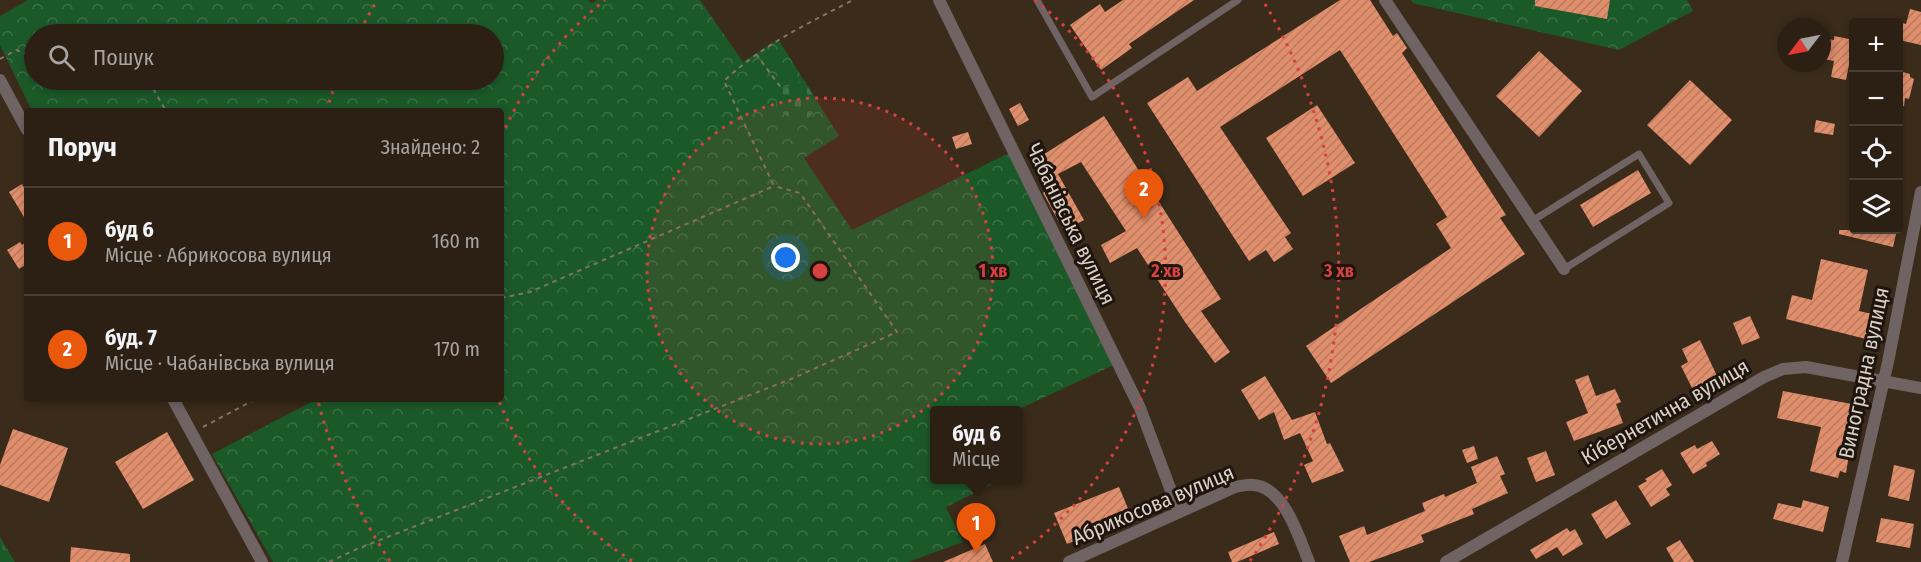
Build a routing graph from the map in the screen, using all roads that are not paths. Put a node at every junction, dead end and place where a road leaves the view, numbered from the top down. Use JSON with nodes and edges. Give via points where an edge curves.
{"nodes":[{"id":1,"x":939,"y":0,"type":"edge"},
{"id":2,"x":1238,"y":0,"type":"edge"},
{"id":3,"x":1385,"y":0,"type":"edge"},
{"id":4,"x":1039,"y":1,"type":"edge"},
{"id":5,"x":0,"y":80,"type":"edge"},
{"id":6,"x":24,"y":124,"type":"edge"},
{"id":7,"x":1921,"y":192,"type":"edge"},
{"id":8,"x":1532,"y":221,"type":"junction"},
{"id":9,"x":1564,"y":269,"type":"joint"},
{"id":10,"x":1884,"y":381,"type":"junction"},
{"id":11,"x":1921,"y":388,"type":"edge"},
{"id":12,"x":175,"y":402,"type":"edge"},
{"id":13,"x":1179,"y":512,"type":"junction"},
{"id":14,"x":258,"y":560,"type":"edge"},
{"id":15,"x":1069,"y":562,"type":"edge"},
{"id":16,"x":1309,"y":562,"type":"edge"},
{"id":17,"x":1446,"y":562,"type":"edge"},
{"id":18,"x":1842,"y":562,"type":"edge"}],
"edges":[{"from":1,"to":13,"type":"street","name":"Чабанівська вулиця","via":[[1140,408]]},
{"from":2,"to":4,"type":"lane","via":[[1092,98]]},
{"from":3,"to":8,"type":"street"},
{"from":5,"to":6,"type":"street"},
{"from":7,"to":10,"type":"street","name":"Виноградна вулиця"},
{"from":8,"to":9,"type":"street"},
{"from":8,"to":9,"type":"lane","via":[[1639,154],[1670,203]]},
{"from":10,"to":11,"type":"street","name":"Кібернетична вулиця"},
{"from":10,"to":17,"type":"street","name":"Кібернетична вулиця","via":[[1806,367],[1783,369]]},
{"from":10,"to":18,"type":"street","name":"Виноградна вулиця"},
{"from":12,"to":14,"type":"street"},
{"from":13,"to":15,"type":"street","name":"Абрикосова вулиця"},
{"from":13,"to":16,"type":"street","name":"Абрикосова вулиця","via":[[1235,487],[1254,484],[1279,499],[1288,511]]}]}
